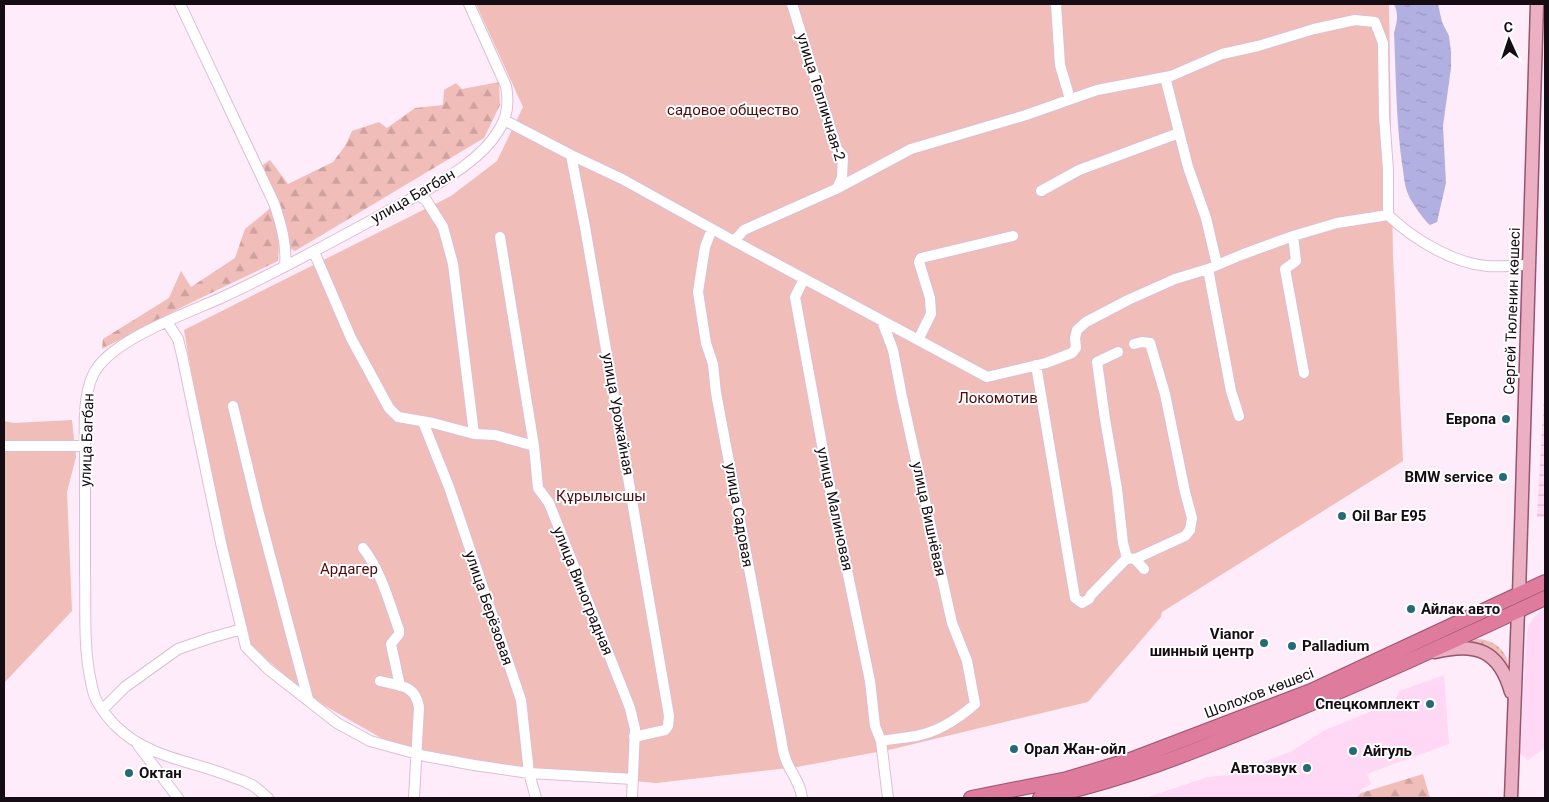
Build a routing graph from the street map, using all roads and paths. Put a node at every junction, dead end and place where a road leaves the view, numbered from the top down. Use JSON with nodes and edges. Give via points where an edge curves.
{"nodes":[{"id":1,"x":180,"y":4,"type":"edge"},
{"id":2,"x":469,"y":4,"type":"edge"},
{"id":3,"x":792,"y":4,"type":"edge"},
{"id":4,"x":1056,"y":4,"type":"edge"},
{"id":5,"x":1537,"y":4,"type":"edge"},
{"id":6,"x":1165,"y":77,"type":"junction"},
{"id":7,"x":1070,"y":99,"type":"junction"},
{"id":8,"x":504,"y":120,"type":"junction"},
{"id":9,"x":1179,"y":133,"type":"junction"},
{"id":10,"x":571,"y":155,"type":"junction"},
{"id":11,"x":836,"y":189,"type":"junction"},
{"id":12,"x":1040,"y":191,"type":"dead end"},
{"id":13,"x":418,"y":194,"type":"junction"},
{"id":14,"x":1388,"y":215,"type":"junction"},
{"id":15,"x":712,"y":229,"type":"junction"},
{"id":16,"x":1013,"y":236,"type":"dead end"},
{"id":17,"x":1293,"y":236,"type":"junction"},
{"id":18,"x":500,"y":237,"type":"dead end"},
{"id":19,"x":734,"y":241,"type":"junction"},
{"id":20,"x":314,"y":252,"type":"junction"},
{"id":21,"x":1530,"y":265,"type":"junction"},
{"id":22,"x":285,"y":266,"type":"junction"},
{"id":23,"x":1213,"y":267,"type":"junction"},
{"id":24,"x":804,"y":279,"type":"junction"},
{"id":25,"x":882,"y":321,"type":"junction"},
{"id":26,"x":167,"y":322,"type":"junction"},
{"id":27,"x":918,"y":340,"type":"junction"},
{"id":28,"x":1134,"y":344,"type":"dead end"},
{"id":29,"x":1118,"y":352,"type":"dead end"},
{"id":30,"x":1036,"y":365,"type":"junction"},
{"id":31,"x":1304,"y":373,"type":"dead end"},
{"id":32,"x":233,"y":406,"type":"dead end"},
{"id":33,"x":1239,"y":416,"type":"dead end"},
{"id":34,"x":423,"y":422,"type":"junction"},
{"id":35,"x":474,"y":434,"type":"junction"},
{"id":36,"x":4,"y":446,"type":"edge"},
{"id":37,"x":85,"y":446,"type":"junction"},
{"id":38,"x":534,"y":446,"type":"junction"},
{"id":39,"x":362,"y":548,"type":"dead end"},
{"id":40,"x":1131,"y":558,"type":"junction"},
{"id":41,"x":1144,"y":569,"type":"dead end"},
{"id":42,"x":1545,"y":582,"type":"edge"},
{"id":43,"x":1518,"y":594,"type":"junction"},
{"id":44,"x":1545,"y":598,"type":"edge"},
{"id":45,"x":1518,"y":611,"type":"junction"},
{"id":46,"x":242,"y":629,"type":"junction"},
{"id":47,"x":1418,"y":656,"type":"junction"},
{"id":48,"x":380,"y":681,"type":"dead end"},
{"id":49,"x":400,"y":686,"type":"junction"},
{"id":50,"x":308,"y":699,"type":"junction"},
{"id":51,"x":1514,"y":704,"type":"junction"},
{"id":52,"x":103,"y":709,"type":"junction"},
{"id":53,"x":634,"y":737,"type":"junction"},
{"id":54,"x":880,"y":741,"type":"junction"},
{"id":55,"x":137,"y":744,"type":"junction"},
{"id":56,"x":416,"y":753,"type":"junction"},
{"id":57,"x":529,"y":773,"type":"junction"},
{"id":58,"x":634,"y":779,"type":"junction"},
{"id":59,"x":178,"y":798,"type":"edge"},
{"id":60,"x":268,"y":798,"type":"edge"},
{"id":61,"x":414,"y":798,"type":"edge"},
{"id":62,"x":536,"y":798,"type":"edge"},
{"id":63,"x":632,"y":798,"type":"edge"},
{"id":64,"x":802,"y":798,"type":"edge"},
{"id":65,"x":888,"y":798,"type":"edge"},
{"id":66,"x":971,"y":798,"type":"edge"},
{"id":67,"x":1040,"y":798,"type":"edge"},
{"id":68,"x":1511,"y":798,"type":"edge"}],
"edges":[{"from":1,"to":22,"type":"street","via":[[274,203],[287,252]]},
{"from":2,"to":8,"type":"street","via":[[506,86],[508,110]]},
{"from":3,"to":11,"type":"street","name":"улица Тепличная-2","via":[[842,156],[842,178]]},
{"from":4,"to":7,"type":"street","via":[[1060,65]]},
{"from":5,"to":21,"type":"main road","name":"Сергей Тюленин көшесі"},
{"from":6,"to":7,"type":"street","via":[[1097,90]]},
{"from":6,"to":9,"type":"street"},
{"from":6,"to":14,"type":"street","via":[[1222,54],[1314,29],[1355,20],[1375,22],[1382,43]]},
{"from":7,"to":11,"type":"street","via":[[911,149]]},
{"from":8,"to":10,"type":"street"},
{"from":8,"to":13,"type":"street","name":"улица Багбан","via":[[492,141],[472,160]]},
{"from":9,"to":12,"type":"street","via":[[1078,170]]},
{"from":9,"to":23,"type":"street","via":[[1206,218]]},
{"from":10,"to":15,"type":"street"},
{"from":10,"to":53,"type":"street","name":"улица Урожайная","via":[[669,716],[665,730]]},
{"from":11,"to":19,"type":"street","via":[[744,230]]},
{"from":13,"to":20,"type":"street","name":"улица Багбан"},
{"from":13,"to":35,"type":"street","via":[[426,200],[443,227],[453,264]]},
{"from":14,"to":17,"type":"street","via":[[1338,223]]},
{"from":14,"to":21,"type":"street","via":[[1402,228],[1459,260],[1486,266]]},
{"from":15,"to":19,"type":"street"},
{"from":15,"to":64,"type":"street","name":"улица Садовая","via":[[705,246],[698,292],[706,343],[713,364],[781,740]]},
{"from":16,"to":27,"type":"street","via":[[921,258],[919,262],[930,298],[931,314]]},
{"from":17,"to":23,"type":"street"},
{"from":17,"to":31,"type":"street","via":[[1296,261],[1285,269]]},
{"from":18,"to":38,"type":"street","name":"улица Виноградная"},
{"from":19,"to":24,"type":"street"},
{"from":20,"to":22,"type":"street","name":"улица Багбан"},
{"from":20,"to":34,"type":"street","via":[[351,338],[390,408],[398,417]]},
{"from":21,"to":43,"type":"main road","name":"Сергей Тюленин көшесі"},
{"from":22,"to":26,"type":"street","name":"улица Багбан"},
{"from":23,"to":30,"type":"street","via":[[1136,296],[1086,322],[1077,330],[1076,348],[1072,353]]},
{"from":23,"to":33,"type":"street","via":[[1231,391]]},
{"from":24,"to":25,"type":"street"},
{"from":24,"to":54,"type":"street","name":"улица Малиновая","via":[[795,297],[796,306]]},
{"from":25,"to":27,"type":"street"},
{"from":25,"to":54,"type":"street","name":"улица Вишнёвая","via":[[893,350],[952,623],[967,660],[975,704],[965,713],[918,736]]},
{"from":26,"to":37,"type":"street","name":"улица Багбан","via":[[115,351],[93,374],[88,390]]},
{"from":26,"to":46,"type":"street","via":[[178,339],[182,355]]},
{"from":27,"to":30,"type":"street","via":[[987,377]]},
{"from":28,"to":40,"type":"street","via":[[1142,342],[1151,346],[1192,518],[1185,536]]},
{"from":29,"to":40,"type":"street","via":[[1097,362],[1123,543]]},
{"from":30,"to":40,"type":"street","via":[[1076,598],[1082,602],[1088,599]]},
{"from":32,"to":50,"type":"street"},
{"from":34,"to":35,"type":"street"},
{"from":34,"to":57,"type":"street","name":"улица Берёзовая","via":[[449,486],[521,700]]},
{"from":35,"to":38,"type":"street","via":[[495,435]]},
{"from":36,"to":37,"type":"street"},
{"from":37,"to":52,"type":"street","name":"улица Багбан","via":[[87,663],[95,697]]},
{"from":38,"to":53,"type":"street","name":"улица Виноградная","via":[[538,488],[549,503],[630,708]]},
{"from":39,"to":49,"type":"street","via":[[379,576],[398,630],[399,634],[391,644]]},
{"from":40,"to":41,"type":"street"},
{"from":42,"to":43,"type":"highway","name":"Шолохов көшесі"},
{"from":43,"to":45,"type":"highway","name":"Сергей Тюленин көшесі"},
{"from":43,"to":66,"type":"highway","name":"Шолохов көшесі","via":[[1311,691],[1130,760],[1067,779]]},
{"from":44,"to":45,"type":"highway","name":"Шолохов көшесі"},
{"from":45,"to":47,"type":"highway","name":"Шолохов көшесі"},
{"from":45,"to":51,"type":"main road","name":"Сергей Тюленин көшесі"},
{"from":46,"to":50,"type":"street","via":[[246,647],[268,669]]},
{"from":46,"to":52,"type":"street","via":[[178,649],[125,687]]},
{"from":47,"to":51,"type":"main road","via":[[1438,651],[1477,649],[1496,660],[1506,674]]},
{"from":47,"to":67,"type":"highway","name":"Шолохов көшесі","via":[[1317,701],[1143,771]]},
{"from":48,"to":49,"type":"street"},
{"from":49,"to":56,"type":"street","via":[[408,688],[418,698]]},
{"from":50,"to":56,"type":"street","via":[[338,723],[370,741]]},
{"from":51,"to":68,"type":"main road","name":"Сергей Тюленин көшесі"},
{"from":52,"to":55,"type":"street","name":"улица Багбан","via":[[115,726]]},
{"from":53,"to":58,"type":"street","name":"улица Виноградная"},
{"from":54,"to":65,"type":"street","name":"улица Малиновая"},
{"from":55,"to":59,"type":"street"},
{"from":55,"to":60,"type":"street","name":"улица Багбан","via":[[227,774],[250,784]]},
{"from":56,"to":57,"type":"street"},
{"from":56,"to":61,"type":"street"},
{"from":57,"to":58,"type":"street"},
{"from":57,"to":62,"type":"street","name":"улица Берёзовая"},
{"from":58,"to":63,"type":"street","name":"улица Виноградная"}]}
